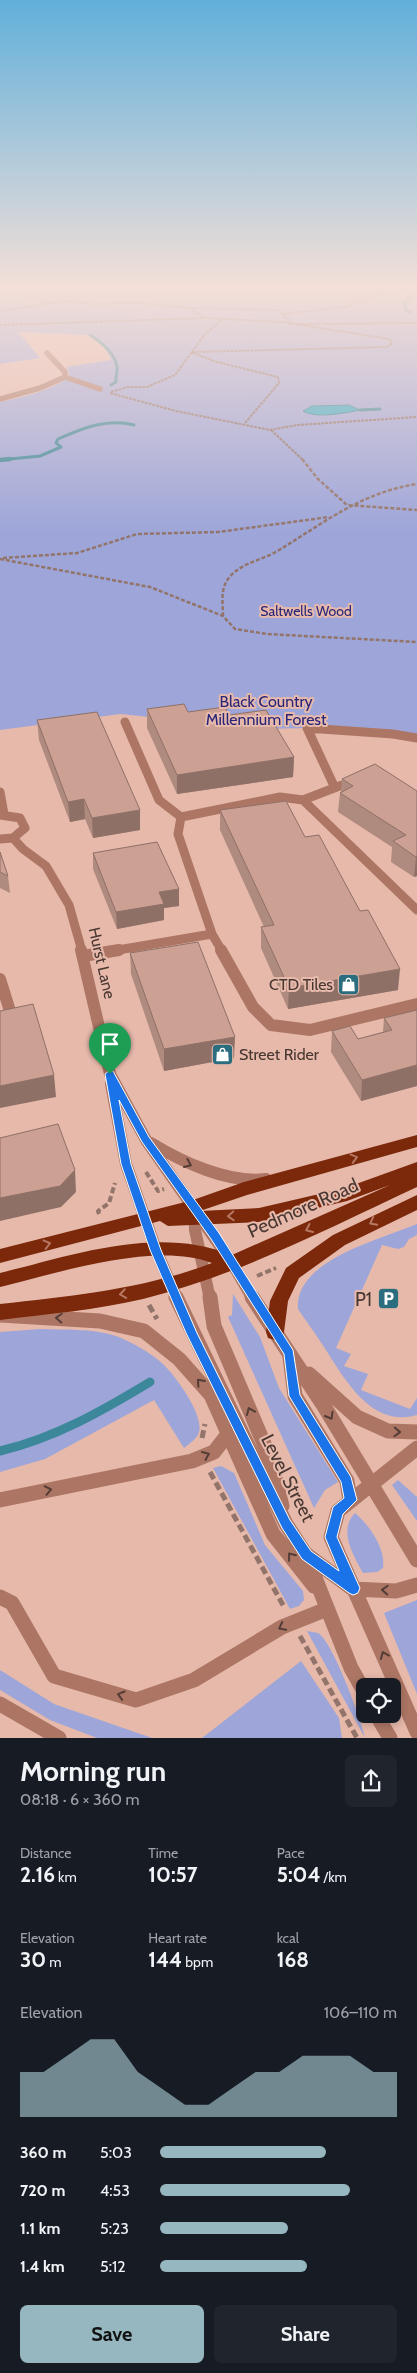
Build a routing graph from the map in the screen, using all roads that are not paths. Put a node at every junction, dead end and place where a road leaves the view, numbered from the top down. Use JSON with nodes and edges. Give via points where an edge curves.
{"nodes":[{"id":1,"x":63,"y":370,"type":"edge"},
{"id":2,"x":65,"y":377,"type":"junction"},
{"id":3,"x":100,"y":389,"type":"dead end"},
{"id":4,"x":0,"y":399,"type":"edge"},
{"id":5,"x":125,"y":722,"type":"dead end"},
{"id":6,"x":417,"y":738,"type":"edge"},
{"id":7,"x":351,"y":782,"type":"edge"},
{"id":8,"x":335,"y":788,"type":"junction"},
{"id":9,"x":0,"y":792,"type":"edge"},
{"id":10,"x":303,"y":800,"type":"junction"},
{"id":11,"x":2,"y":814,"type":"edge"},
{"id":12,"x":181,"y":817,"type":"junction"},
{"id":13,"x":13,"y":838,"type":"junction"},
{"id":14,"x":0,"y":839,"type":"edge"},
{"id":15,"x":417,"y":910,"type":"edge"},
{"id":16,"x":212,"y":934,"type":"junction"},
{"id":17,"x":83,"y":956,"type":"junction"},
{"id":18,"x":0,"y":979,"type":"edge"},
{"id":19,"x":417,"y":1004,"type":"edge"},
{"id":20,"x":10,"y":1011,"type":"edge"},
{"id":21,"x":110,"y":1074,"type":"junction"},
{"id":22,"x":146,"y":1140,"type":"junction"},
{"id":23,"x":417,"y":1141,"type":"edge"},
{"id":24,"x":417,"y":1168,"type":"edge"},
{"id":25,"x":306,"y":1171,"type":"junction"},
{"id":26,"x":417,"y":1180,"type":"edge"},
{"id":27,"x":417,"y":1202,"type":"edge"},
{"id":28,"x":197,"y":1214,"type":"junction"},
{"id":29,"x":144,"y":1220,"type":"junction"},
{"id":30,"x":156,"y":1250,"type":"junction"},
{"id":31,"x":200,"y":1252,"type":"junction"},
{"id":32,"x":0,"y":1256,"type":"edge"},
{"id":33,"x":232,"y":1262,"type":"junction"},
{"id":34,"x":204,"y":1272,"type":"junction"},
{"id":35,"x":0,"y":1280,"type":"edge"},
{"id":36,"x":170,"y":1283,"type":"junction"},
{"id":37,"x":0,"y":1312,"type":"edge"},
{"id":38,"x":0,"y":1315,"type":"edge"},
{"id":39,"x":275,"y":1332,"type":"junction"},
{"id":40,"x":289,"y":1353,"type":"junction"},
{"id":41,"x":417,"y":1432,"type":"edge"},
{"id":42,"x":228,"y":1434,"type":"junction"},
{"id":43,"x":417,"y":1448,"type":"edge"},
{"id":44,"x":370,"y":1484,"type":"junction"},
{"id":45,"x":0,"y":1500,"type":"edge"},
{"id":46,"x":350,"y":1500,"type":"junction"},
{"id":47,"x":286,"y":1524,"type":"junction"},
{"id":48,"x":306,"y":1555,"type":"junction"},
{"id":49,"x":417,"y":1560,"type":"edge"},
{"id":50,"x":417,"y":1585,"type":"edge"},
{"id":51,"x":353,"y":1588,"type":"junction"},
{"id":52,"x":0,"y":1597,"type":"edge"},
{"id":53,"x":324,"y":1602,"type":"junction"},
{"id":54,"x":356,"y":1678,"type":"edge"},
{"id":55,"x":0,"y":1704,"type":"edge"},
{"id":56,"x":381,"y":1723,"type":"edge"},
{"id":57,"x":417,"y":1732,"type":"edge"},
{"id":58,"x":388,"y":1737,"type":"edge"},
{"id":59,"x":59,"y":1738,"type":"edge"}],
"edges":[{"from":1,"to":2,"type":"street"},
{"from":2,"to":3,"type":"street"},
{"from":2,"to":4,"type":"street"},
{"from":5,"to":12,"type":"street","via":[[159,800]]},
{"from":6,"to":8,"type":"street","via":[[307,728]]},
{"from":7,"to":8,"type":"street"},
{"from":8,"to":10,"type":"street"},
{"from":9,"to":11,"type":"street"},
{"from":10,"to":12,"type":"street","via":[[280,797]]},
{"from":10,"to":15,"type":"street"},
{"from":11,"to":13,"type":"street","via":[[19,817],[25,823],[22,832]]},
{"from":12,"to":16,"type":"street","via":[[178,834]]},
{"from":13,"to":14,"type":"street"},
{"from":13,"to":17,"type":"street","name":"Hurst Lane","via":[[46,866],[69,905]]},
{"from":16,"to":17,"type":"street"},
{"from":16,"to":19,"type":"street","via":[[253,1008],[271,1025],[310,1030]]},
{"from":17,"to":21,"type":"street","name":"Hurst Lane"},
{"from":18,"to":20,"type":"street"},
{"from":21,"to":22,"type":"street","name":"Hurst Lane"},
{"from":21,"to":29,"type":"street","via":[[126,1164]]},
{"from":22,"to":25,"type":"street","one_way":true,"via":[[193,1166],[256,1180]]},
{"from":22,"to":28,"type":"street","name":"Hurst Lane"},
{"from":25,"to":23,"type":"highway","name":"Pedmore Road","one_way":true},
{"from":24,"to":28,"type":"highway","one_way":true,"via":[[347,1194],[259,1215]]},
{"from":25,"to":28,"type":"highway","name":"Pedmore Road","via":[[244,1188]]},
{"from":26,"to":33,"type":"highway","name":"Pedmore Road","one_way":true},
{"from":27,"to":39,"type":"highway","one_way":true,"via":[[339,1240],[292,1273],[279,1301]]},
{"from":28,"to":29,"type":"highway"},
{"from":28,"to":31,"type":"street"},
{"from":28,"to":33,"type":"street","name":"Hurst Lane"},
{"from":29,"to":30,"type":"street"},
{"from":32,"to":29,"type":"highway","one_way":true},
{"from":30,"to":31,"type":"highway"},
{"from":30,"to":35,"type":"highway","via":[[113,1255]]},
{"from":30,"to":36,"type":"street"},
{"from":31,"to":33,"type":"highway"},
{"from":31,"to":34,"type":"street"},
{"from":33,"to":34,"type":"highway","name":"Pedmore Road"},
{"from":33,"to":39,"type":"street"},
{"from":34,"to":36,"type":"highway","name":"Pedmore Road"},
{"from":47,"to":34,"type":"street","one_way":true,"via":[[270,1458],[214,1326]]},
{"from":36,"to":37,"type":"highway","name":"Pedmore Road","one_way":true,"via":[[142,1291]]},
{"from":36,"to":47,"type":"street","name":"Level Street"},
{"from":42,"to":38,"type":"street","one_way":true,"via":[[211,1395],[179,1359],[144,1332],[100,1321]]},
{"from":39,"to":40,"type":"street"},
{"from":40,"to":41,"type":"street","one_way":true,"via":[[356,1416],[388,1431]]},
{"from":40,"to":44,"type":"street","one_way":true},
{"from":40,"to":46,"type":"street","via":[[294,1396],[347,1481]]},
{"from":45,"to":42,"type":"street","one_way":true,"via":[[192,1461],[214,1452]]},
{"from":53,"to":42,"type":"street","one_way":true,"via":[[274,1534]]},
{"from":43,"to":44,"type":"street"},
{"from":44,"to":46,"type":"street"},
{"from":44,"to":49,"type":"street"},
{"from":46,"to":51,"type":"street","via":[[338,1511],[331,1537]]},
{"from":47,"to":48,"type":"street","name":"Level Street"},
{"from":48,"to":51,"type":"street"},
{"from":48,"to":53,"type":"street","name":"Level Street"},
{"from":50,"to":51,"type":"street","one_way":true,"via":[[396,1591]]},
{"from":57,"to":51,"type":"street","one_way":true},
{"from":53,"to":52,"type":"street","one_way":true,"via":[[194,1680],[136,1700],[54,1676],[12,1603]]},
{"from":53,"to":54,"type":"street","name":"Level Street"},
{"from":55,"to":59,"type":"street"},
{"from":56,"to":58,"type":"street"}]}
